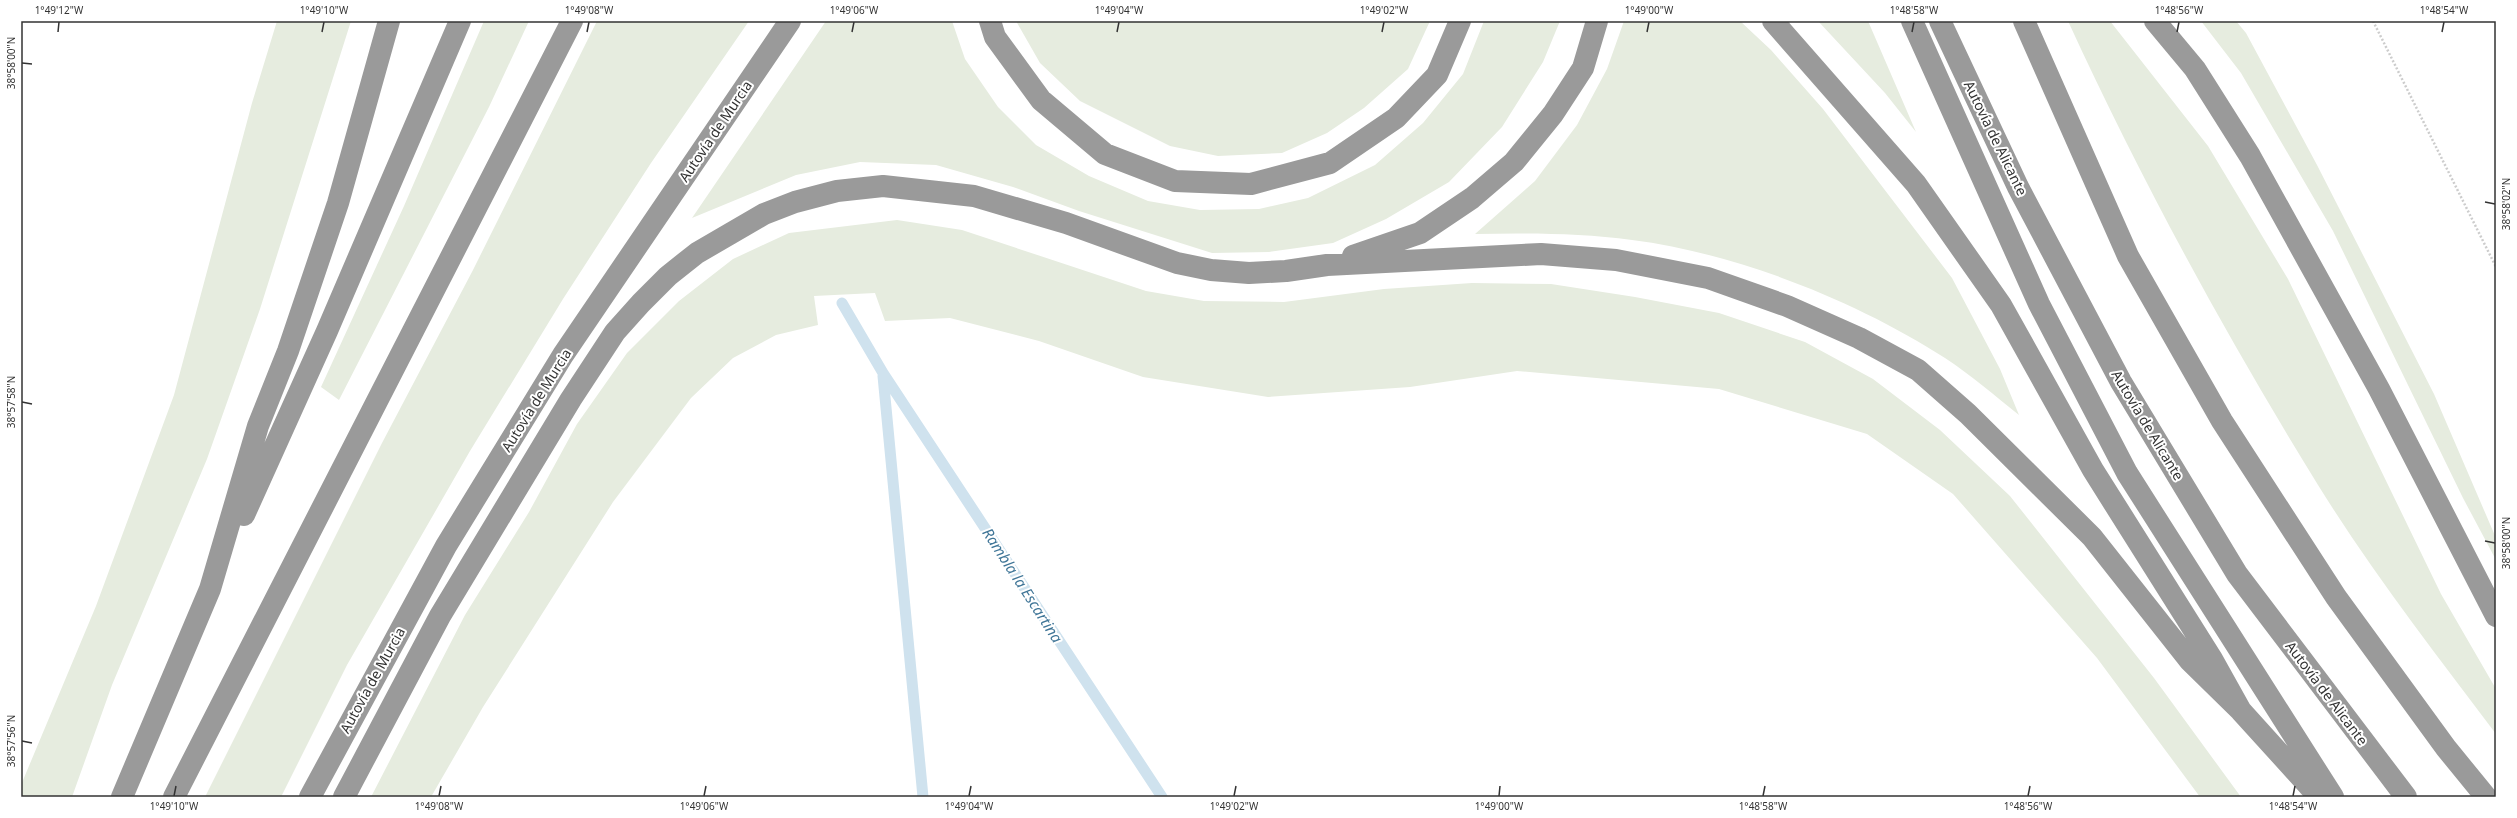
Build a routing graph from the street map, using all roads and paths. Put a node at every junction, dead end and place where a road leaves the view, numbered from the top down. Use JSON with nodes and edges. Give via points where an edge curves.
{"nodes":[{"id":1,"x":389,"y":21,"type":"edge"},
{"id":2,"x":460,"y":21,"type":"edge"},
{"id":3,"x":572,"y":21,"type":"edge"},
{"id":4,"x":790,"y":21,"type":"edge"},
{"id":5,"x":990,"y":21,"type":"edge"},
{"id":6,"x":1460,"y":21,"type":"edge"},
{"id":7,"x":1597,"y":21,"type":"edge"},
{"id":8,"x":1773,"y":21,"type":"edge"},
{"id":9,"x":1912,"y":21,"type":"edge"},
{"id":10,"x":1940,"y":21,"type":"edge"},
{"id":11,"x":2024,"y":21,"type":"edge"},
{"id":12,"x":2155,"y":21,"type":"edge"},
{"id":13,"x":2373,"y":21,"type":"edge"},
{"id":14,"x":1327,"y":265,"type":"junction"},
{"id":15,"x":2496,"y":267,"type":"edge"},
{"id":16,"x":210,"y":589,"type":"junction"},
{"id":17,"x":2496,"y":616,"type":"edge"},
{"id":18,"x":2241,"y":711,"type":"junction"},
{"id":19,"x":122,"y":797,"type":"edge"},
{"id":20,"x":174,"y":797,"type":"edge"},
{"id":21,"x":310,"y":797,"type":"edge"},
{"id":22,"x":344,"y":797,"type":"edge"},
{"id":23,"x":2319,"y":797,"type":"edge"},
{"id":24,"x":2333,"y":797,"type":"edge"},
{"id":25,"x":2406,"y":797,"type":"edge"},
{"id":26,"x":2486,"y":797,"type":"edge"}],
"edges":[{"from":1,"to":16,"type":"highway","via":[[338,203],[288,351],[258,426]]},
{"from":2,"to":16,"type":"highway","via":[[326,331]]},
{"from":3,"to":20,"type":"highway"},
{"from":4,"to":21,"type":"highway","name":"Autovía de Murcia","via":[[563,355],[446,546]]},
{"from":5,"to":6,"type":"highway","via":[[996,37],[1040,100],[1105,154],[1175,182],[1251,184],[1330,163],[1396,118],[1437,75]]},
{"from":7,"to":14,"type":"highway","via":[[1583,68],[1553,114],[1514,162],[1472,198],[1420,233]]},
{"from":8,"to":18,"type":"highway","via":[[1916,184],[2001,305],[2093,470],[2212,659]]},
{"from":9,"to":24,"type":"highway","via":[[2039,304],[2127,473]]},
{"from":10,"to":25,"type":"highway","name":"Autovía de Alicante","via":[[2018,187],[2125,389],[2237,574]]},
{"from":11,"to":26,"type":"highway","via":[[2128,256],[2222,421],[2336,597],[2446,748]]},
{"from":12,"to":17,"type":"highway","via":[[2195,69],[2250,156],[2379,389]]},
{"from":13,"to":15,"type":"path"},
{"from":14,"to":18,"type":"highway","via":[[1541,254],[1616,260],[1708,278],[1787,306],[1859,338],[1918,370],[1973,419],[2092,537],[2190,661]]},
{"from":14,"to":22,"type":"highway","via":[[1249,273],[1212,270],[1177,263],[1060,221],[974,196],[884,186],[837,192],[795,202],[736,229],[697,253],[668,276],[615,332],[571,399],[440,616]]},
{"from":16,"to":19,"type":"highway"},
{"from":18,"to":23,"type":"highway"}]}
